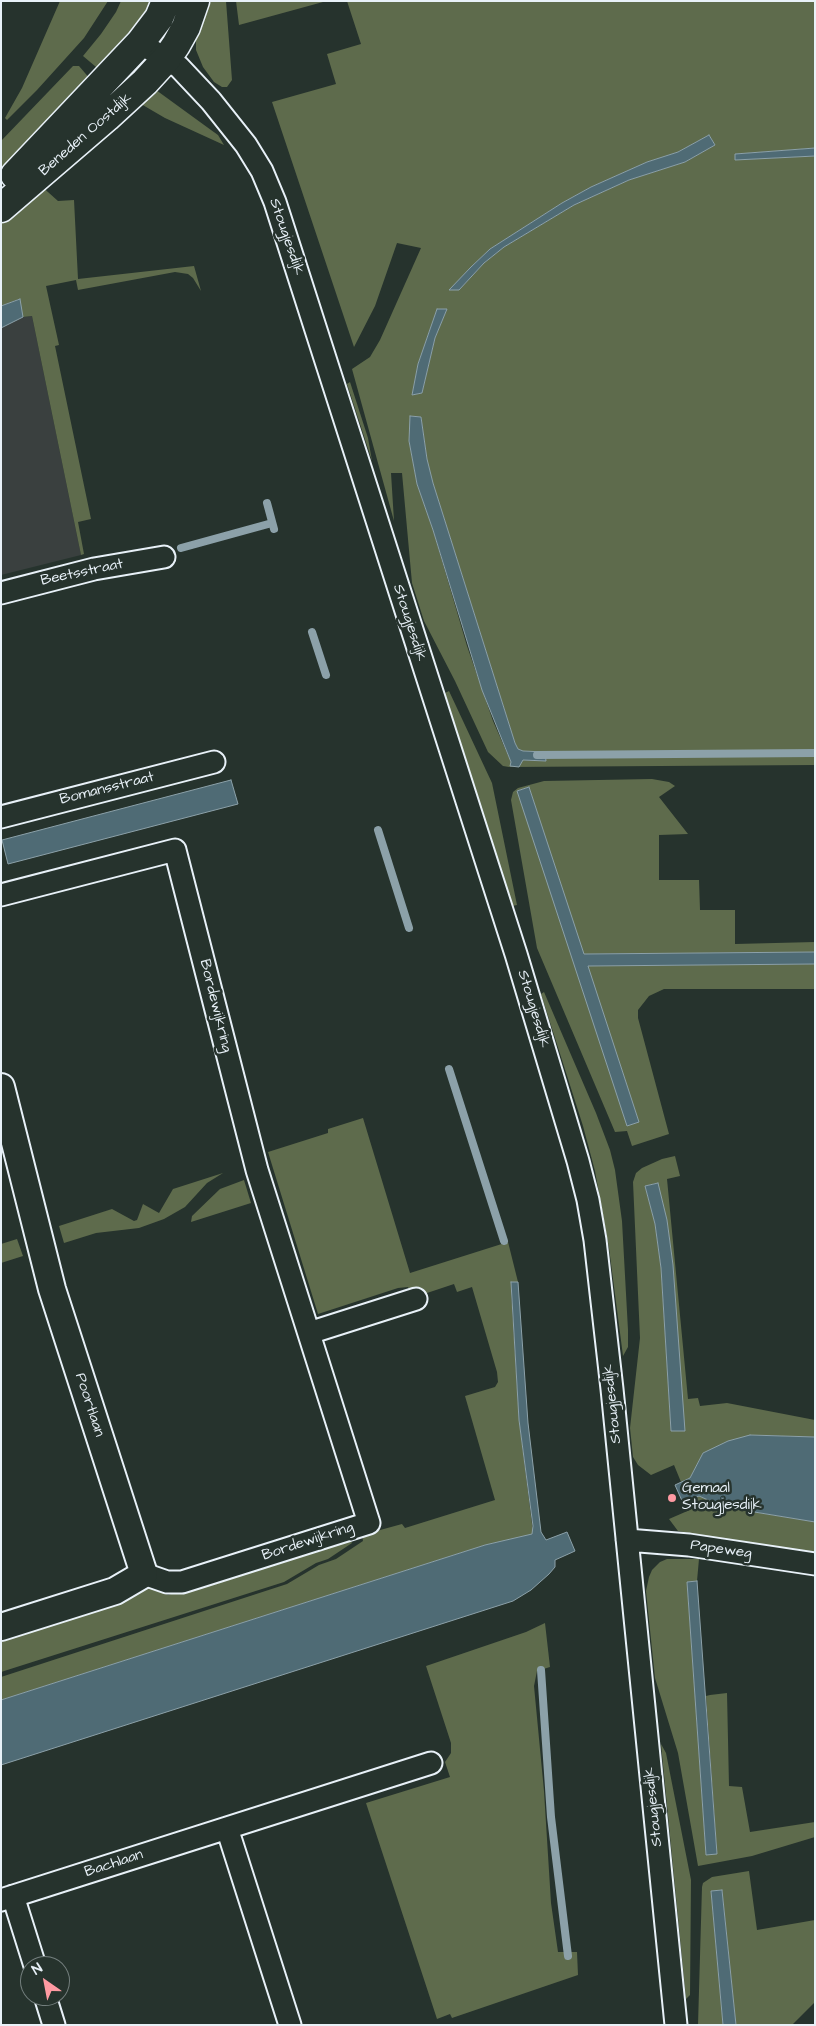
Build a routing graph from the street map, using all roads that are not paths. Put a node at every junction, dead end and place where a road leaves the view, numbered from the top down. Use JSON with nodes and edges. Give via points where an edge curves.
{"nodes":[{"id":1,"x":166,"y":1,"type":"edge"},
{"id":2,"x":195,"y":1,"type":"edge"},
{"id":3,"x":140,"y":43,"type":"junction"},
{"id":4,"x":167,"y":58,"type":"junction"},
{"id":5,"x":1,"y":189,"type":"edge"},
{"id":6,"x":1,"y":208,"type":"edge"},
{"id":7,"x":164,"y":557,"type":"dead end"},
{"id":8,"x":1,"y":593,"type":"edge"},
{"id":9,"x":214,"y":762,"type":"dead end"},
{"id":10,"x":1,"y":816,"type":"edge"},
{"id":11,"x":1,"y":896,"type":"edge"},
{"id":12,"x":1,"y":1087,"type":"edge"},
{"id":13,"x":416,"y":1299,"type":"dead end"},
{"id":14,"x":308,"y":1333,"type":"junction"},
{"id":15,"x":627,"y":1540,"type":"junction"},
{"id":16,"x":815,"y":1564,"type":"edge"},
{"id":17,"x":144,"y":1574,"type":"junction"},
{"id":18,"x":1,"y":1627,"type":"edge"},
{"id":19,"x":431,"y":1763,"type":"dead end"},
{"id":20,"x":227,"y":1828,"type":"junction"},
{"id":21,"x":7,"y":1898,"type":"edge"},
{"id":22,"x":31,"y":1956,"type":"edge"},
{"id":23,"x":48,"y":2006,"type":"edge"},
{"id":24,"x":54,"y":2025,"type":"edge"},
{"id":25,"x":290,"y":2025,"type":"edge"},
{"id":26,"x":676,"y":2025,"type":"edge"}],
"edges":[{"from":1,"to":3,"type":"main road","via":[[159,18]]},
{"from":2,"to":4,"type":"main road","via":[[186,27]]},
{"from":3,"to":4,"type":"street","name":"Stougjesdijk"},
{"from":3,"to":5,"type":"main road","name":"Beneden Oostdijk"},
{"from":4,"to":6,"type":"main road","name":"Beneden Oostdijk","via":[[108,117]]},
{"from":4,"to":15,"type":"street","name":"Stougjesdijk","via":[[199,87],[241,138],[262,172],[275,202],[540,1030],[582,1178],[594,1233]]},
{"from":7,"to":8,"type":"street","name":"Beetsstraat","via":[[94,569]]},
{"from":9,"to":10,"type":"street","name":"Bomansstraat"},
{"from":11,"to":14,"type":"street","name":"Bordewijkring","via":[[175,850],[257,1170]]},
{"from":12,"to":17,"type":"street","name":"Poortlaan","via":[[52,1289]]},
{"from":13,"to":14,"type":"street"},
{"from":14,"to":17,"type":"street","name":"Bordewijkring","via":[[369,1523],[182,1582],[167,1582]]},
{"from":15,"to":16,"type":"street","name":"Papeweg","via":[[689,1545]]},
{"from":15,"to":26,"type":"street","name":"Stougjesdijk"},
{"from":17,"to":18,"type":"street","via":[[115,1591]]},
{"from":19,"to":20,"type":"street","name":"Bachlaan"},
{"from":20,"to":21,"type":"street","name":"Bachlaan"},
{"from":20,"to":25,"type":"street"},
{"from":21,"to":22,"type":"street"},
{"from":23,"to":24,"type":"street"}]}
